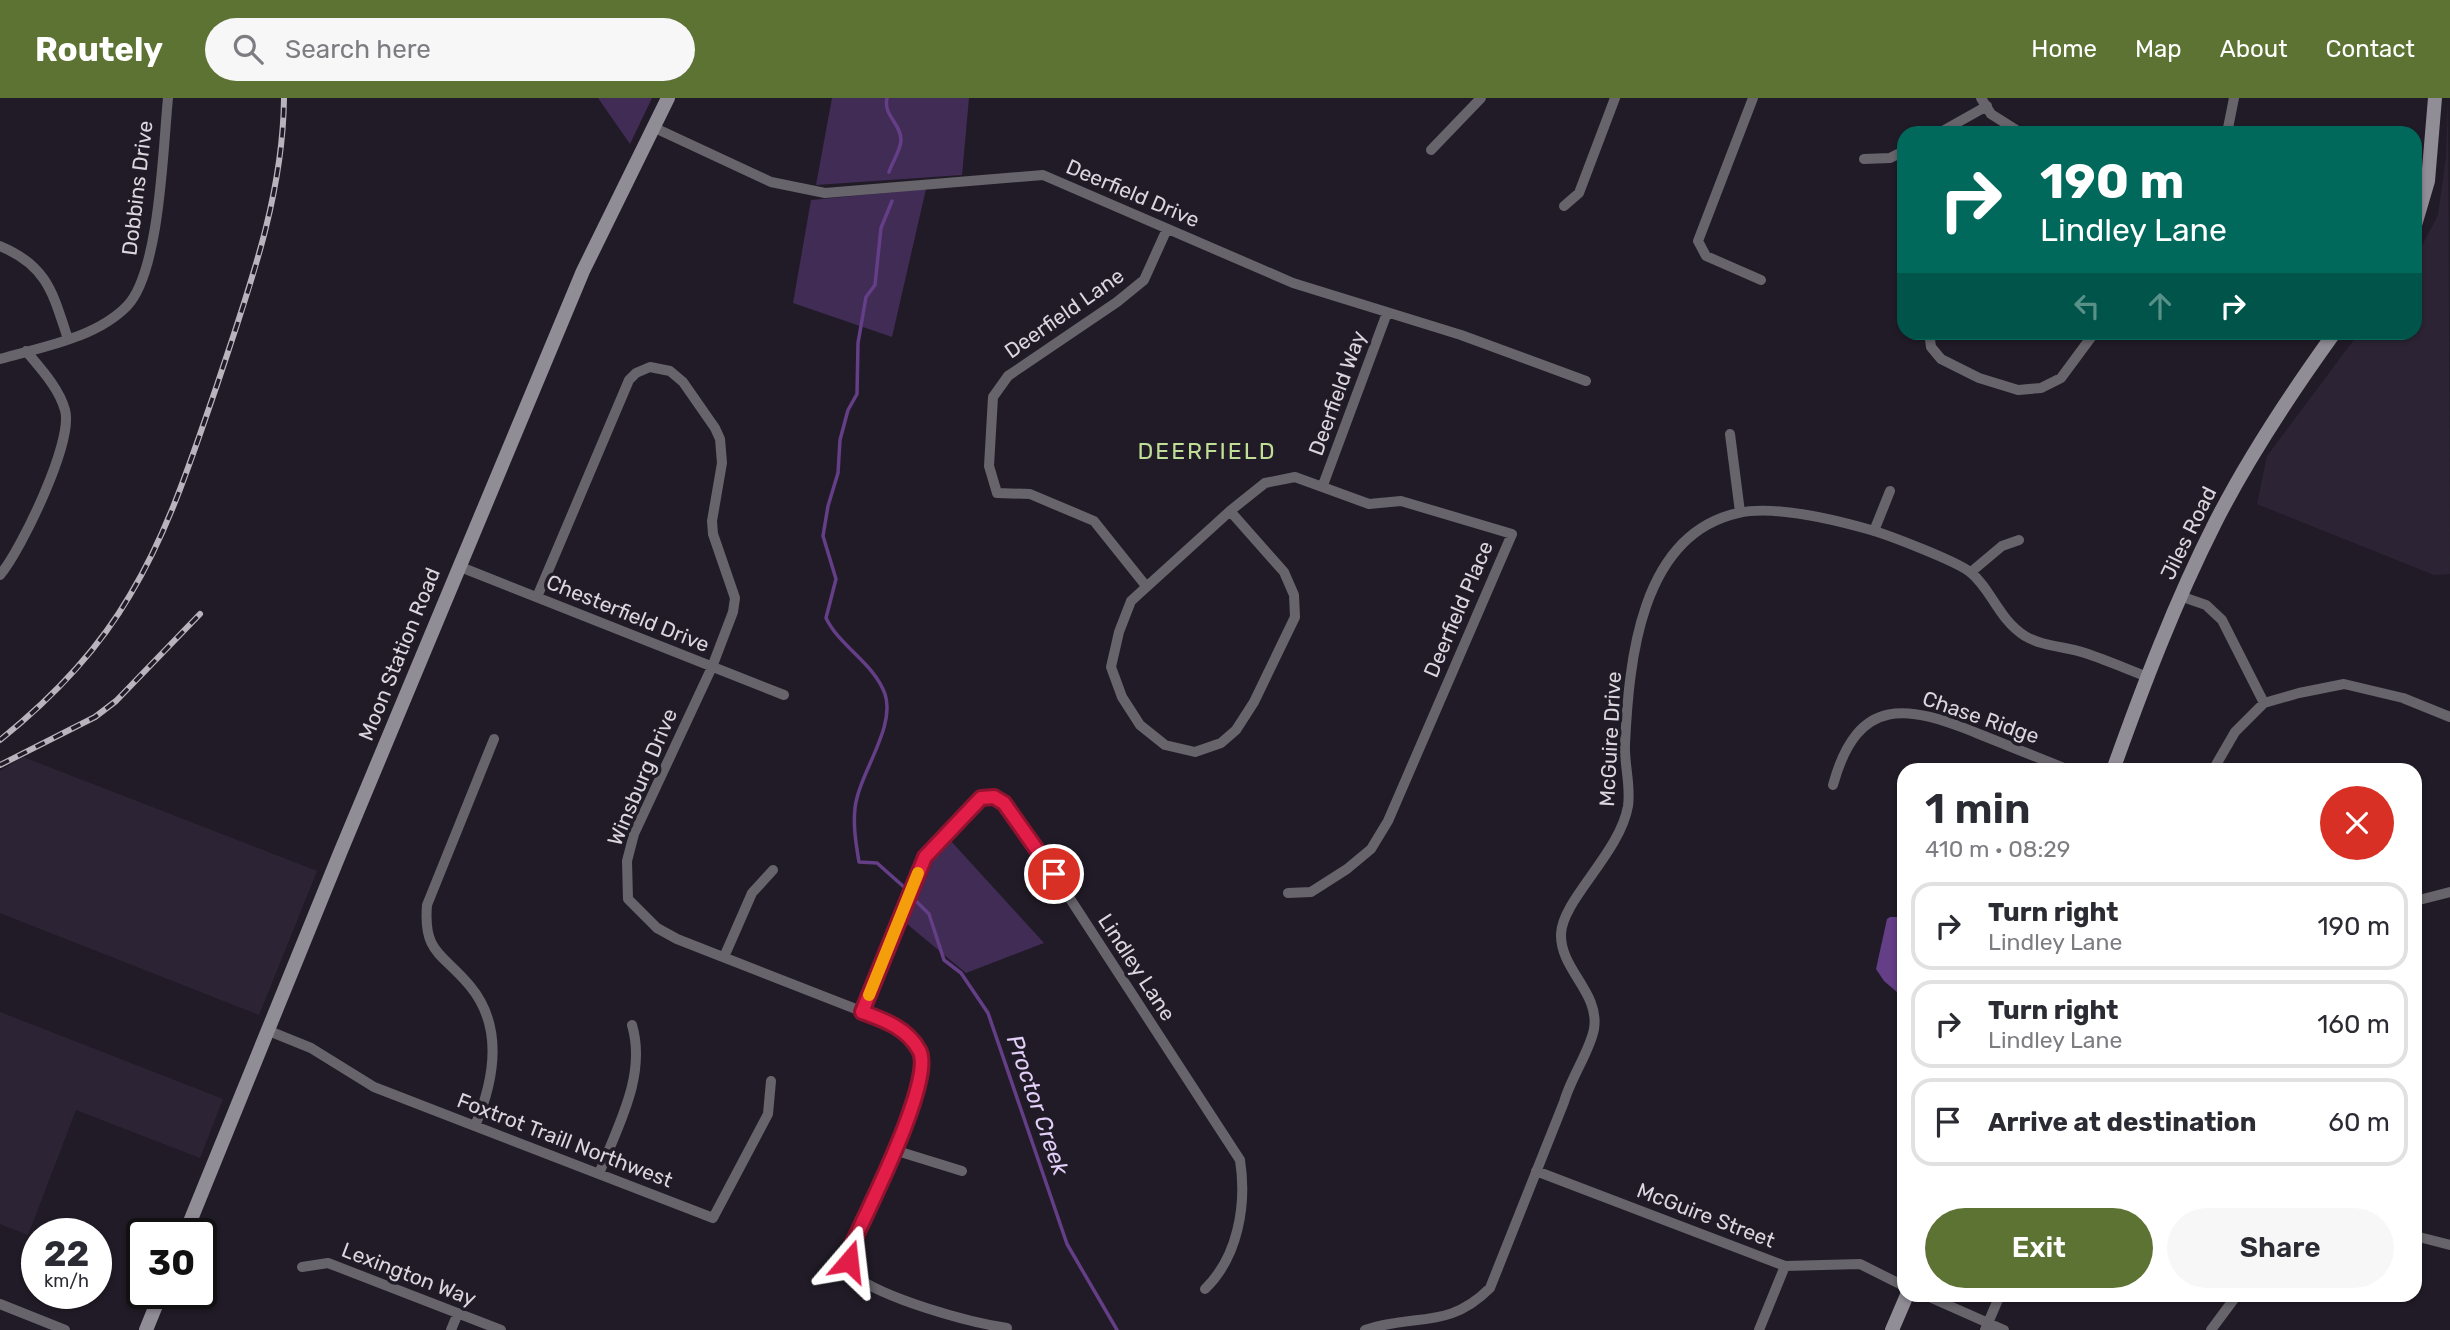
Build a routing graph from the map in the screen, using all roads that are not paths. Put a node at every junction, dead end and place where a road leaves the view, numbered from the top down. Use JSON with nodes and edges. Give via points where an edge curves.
{"nodes":[{"id":1,"x":168,"y":98,"type":"edge"},
{"id":2,"x":668,"y":98,"type":"edge"},
{"id":3,"x":1481,"y":98,"type":"edge"},
{"id":4,"x":1615,"y":98,"type":"edge"},
{"id":5,"x":1753,"y":98,"type":"edge"},
{"id":6,"x":2234,"y":98,"type":"edge"},
{"id":7,"x":2435,"y":98,"type":"edge"},
{"id":8,"x":1984,"y":102,"type":"edge"},
{"id":9,"x":1949,"y":126,"type":"edge"},
{"id":10,"x":2010,"y":126,"type":"edge"},
{"id":11,"x":2228,"y":126,"type":"edge"},
{"id":12,"x":655,"y":128,"type":"junction"},
{"id":13,"x":1431,"y":150,"type":"dead end"},
{"id":14,"x":1897,"y":155,"type":"edge"},
{"id":15,"x":1864,"y":159,"type":"dead end"},
{"id":16,"x":2422,"y":201,"type":"edge"},
{"id":17,"x":1564,"y":206,"type":"dead end"},
{"id":18,"x":1167,"y":229,"type":"junction"},
{"id":19,"x":0,"y":246,"type":"edge"},
{"id":20,"x":1761,"y":280,"type":"dead end"},
{"id":21,"x":1387,"y":313,"type":"junction"},
{"id":22,"x":68,"y":339,"type":"junction"},
{"id":23,"x":1930,"y":340,"type":"edge"},
{"id":24,"x":2089,"y":340,"type":"edge"},
{"id":25,"x":2330,"y":340,"type":"edge"},
{"id":26,"x":26,"y":351,"type":"junction"},
{"id":27,"x":0,"y":359,"type":"edge"},
{"id":28,"x":1586,"y":381,"type":"dead end"},
{"id":29,"x":1730,"y":434,"type":"dead end"},
{"id":30,"x":1323,"y":485,"type":"junction"},
{"id":31,"x":1890,"y":491,"type":"dead end"},
{"id":32,"x":1230,"y":511,"type":"junction"},
{"id":33,"x":1740,"y":512,"type":"junction"},
{"id":34,"x":1874,"y":531,"type":"junction"},
{"id":35,"x":2019,"y":540,"type":"dead end"},
{"id":36,"x":458,"y":566,"type":"junction"},
{"id":37,"x":1971,"y":572,"type":"junction"},
{"id":38,"x":0,"y":575,"type":"edge"},
{"id":39,"x":1146,"y":586,"type":"junction"},
{"id":40,"x":2180,"y":596,"type":"junction"},
{"id":41,"x":537,"y":597,"type":"junction"},
{"id":42,"x":712,"y":667,"type":"junction"},
{"id":43,"x":2148,"y":677,"type":"junction"},
{"id":44,"x":784,"y":695,"type":"dead end"},
{"id":45,"x":2264,"y":703,"type":"junction"},
{"id":46,"x":2450,"y":717,"type":"edge"},
{"id":47,"x":494,"y":739,"type":"dead end"},
{"id":48,"x":2052,"y":763,"type":"edge"},
{"id":49,"x":2116,"y":763,"type":"edge"},
{"id":50,"x":2217,"y":763,"type":"edge"},
{"id":51,"x":1833,"y":785,"type":"dead end"},
{"id":52,"x":773,"y":870,"type":"dead end"},
{"id":53,"x":2450,"y":892,"type":"edge"},
{"id":54,"x":1288,"y":893,"type":"dead end"},
{"id":55,"x":2422,"y":899,"type":"edge"},
{"id":56,"x":724,"y":957,"type":"junction"},
{"id":57,"x":862,"y":1012,"type":"junction"},
{"id":58,"x":632,"y":1026,"type":"dead end"},
{"id":59,"x":269,"y":1031,"type":"junction"},
{"id":60,"x":771,"y":1081,"type":"dead end"},
{"id":61,"x":475,"y":1126,"type":"junction"},
{"id":62,"x":894,"y":1150,"type":"junction"},
{"id":63,"x":962,"y":1171,"type":"dead end"},
{"id":64,"x":1536,"y":1171,"type":"junction"},
{"id":65,"x":599,"y":1174,"type":"junction"},
{"id":66,"x":192,"y":1218,"type":"edge"},
{"id":67,"x":2422,"y":1238,"type":"edge"},
{"id":68,"x":2450,"y":1245,"type":"edge"},
{"id":69,"x":1785,"y":1266,"type":"junction"},
{"id":70,"x":302,"y":1267,"type":"dead end"},
{"id":71,"x":1897,"y":1282,"type":"edge"},
{"id":72,"x":1205,"y":1289,"type":"dead end"},
{"id":73,"x":1905,"y":1302,"type":"edge"},
{"id":74,"x":1939,"y":1302,"type":"edge"},
{"id":75,"x":1997,"y":1302,"type":"edge"},
{"id":76,"x":2232,"y":1302,"type":"edge"},
{"id":77,"x":0,"y":1304,"type":"edge"},
{"id":78,"x":155,"y":1309,"type":"edge"},
{"id":79,"x":458,"y":1313,"type":"junction"},
{"id":80,"x":1987,"y":1326,"type":"edge"},
{"id":81,"x":1007,"y":1328,"type":"dead end"},
{"id":82,"x":65,"y":1330,"type":"edge"},
{"id":83,"x":146,"y":1330,"type":"edge"},
{"id":84,"x":452,"y":1330,"type":"edge"},
{"id":85,"x":501,"y":1330,"type":"edge"},
{"id":86,"x":1365,"y":1330,"type":"edge"},
{"id":87,"x":1759,"y":1330,"type":"edge"},
{"id":88,"x":1892,"y":1330,"type":"edge"},
{"id":89,"x":2004,"y":1330,"type":"edge"},
{"id":90,"x":2211,"y":1330,"type":"edge"}],
"edges":[{"from":1,"to":22,"type":"street","name":"Dobbins Drive","via":[[145,275],[128,305],[91,330]]},
{"from":2,"to":12,"type":"street","name":"Moon Station Road"},
{"from":3,"to":13,"type":"street"},
{"from":4,"to":17,"type":"street","via":[[1579,193]]},
{"from":5,"to":20,"type":"street","via":[[1698,240],[1706,256]]},
{"from":6,"to":11,"type":"street"},
{"from":7,"to":16,"type":"street"},
{"from":8,"to":9,"type":"street"},
{"from":8,"to":10,"type":"street","via":[[1991,114]]},
{"from":12,"to":18,"type":"street","name":"Deerfield Drive","via":[[783,186],[834,194],[1043,175]]},
{"from":12,"to":36,"type":"street","name":"Moon Station Road","via":[[583,271]]},
{"from":14,"to":15,"type":"street"},
{"from":18,"to":21,"type":"street","name":"Deerfield Drive","via":[[1293,283]]},
{"from":18,"to":39,"type":"street","name":"Deerfield Lane","via":[[1143,280],[1118,302],[1007,376],[993,397],[989,466],[997,494],[1030,494],[1094,521]]},
{"from":19,"to":22,"type":"street","via":[[22,256],[50,286]]},
{"from":21,"to":28,"type":"street","name":"Deerfield Drive"},
{"from":21,"to":30,"type":"street","name":"Deerfield Way"},
{"from":22,"to":26,"type":"street","name":"Dobbins Drive"},
{"from":23,"to":24,"type":"street","via":[[1941,359],[2018,390],[2041,388],[2062,378]]},
{"from":25,"to":40,"type":"street","name":"Jiles Road","via":[[2238,480]]},
{"from":26,"to":27,"type":"street","name":"Dobbins Drive"},
{"from":26,"to":38,"type":"street","via":[[62,401],[67,428],[37,510]]},
{"from":29,"to":33,"type":"street"},
{"from":30,"to":32,"type":"street","name":"Deerfield Place","via":[[1282,477],[1265,482]]},
{"from":30,"to":54,"type":"street","name":"Deerfield Place","via":[[1369,504],[1401,501],[1512,534],[1393,809],[1371,849],[1311,892]]},
{"from":31,"to":34,"type":"street"},
{"from":32,"to":39,"type":"street","name":"Deerfield Place"},
{"from":32,"to":39,"type":"street","name":"Deerfield Place","via":[[1284,572],[1294,595],[1294,617],[1254,702],[1236,730],[1221,743],[1195,752],[1166,745],[1140,725],[1122,697],[1111,667],[1131,601]]},
{"from":33,"to":34,"type":"street","name":"McGuire Drive","via":[[1811,514]]},
{"from":33,"to":64,"type":"street","name":"McGuire Drive","via":[[1704,525],[1677,547],[1653,586],[1633,659],[1625,746],[1629,801],[1623,828],[1574,903],[1561,934],[1567,962],[1592,1007],[1594,1028]]},
{"from":34,"to":37,"type":"street","name":"McGuire Drive"},
{"from":35,"to":37,"type":"street","via":[[2003,546]]},
{"from":36,"to":41,"type":"street","name":"Chesterfield Drive"},
{"from":36,"to":59,"type":"street","name":"Moon Station Road"},
{"from":37,"to":43,"type":"street","via":[[2003,617],[2024,635]]},
{"from":40,"to":43,"type":"street","name":"Jiles Road"},
{"from":40,"to":45,"type":"street","via":[[2206,605],[2222,620]]},
{"from":41,"to":42,"type":"street","name":"Chesterfield Drive"},
{"from":41,"to":42,"type":"street","name":"Winsburg Drive","via":[[629,380],[642,370],[661,367],[683,382],[720,439],[722,463],[712,521],[735,598]]},
{"from":42,"to":44,"type":"street","name":"Chesterfield Drive"},
{"from":42,"to":56,"type":"street","name":"Winsburg Drive","via":[[635,834],[627,861],[628,899],[657,928]]},
{"from":43,"to":49,"type":"street","name":"Jiles Road"},
{"from":45,"to":46,"type":"street","via":[[2343,684],[2403,698]]},
{"from":45,"to":50,"type":"street","via":[[2235,732]]},
{"from":47,"to":61,"type":"street","via":[[427,905],[425,930],[437,954],[471,987],[487,1015],[492,1070]]},
{"from":48,"to":51,"type":"street","name":"Chase Ridge","via":[[1942,719],[1896,712],[1868,725],[1850,744]]},
{"from":52,"to":56,"type":"street","via":[[752,893]]},
{"from":53,"to":55,"type":"street"},
{"from":56,"to":57,"type":"street","name":"Winsburg Drive"},
{"from":57,"to":62,"type":"street","name":"Winsburg Drive","via":[[908,1035],[921,1052],[923,1074]]},
{"from":57,"to":72,"type":"street","name":"Lindley Lane","via":[[925,857],[981,798],[994,797],[1004,803],[1240,1160],[1241,1210],[1231,1250],[1219,1275]]},
{"from":58,"to":65,"type":"street","via":[[638,1061],[634,1082]]},
{"from":59,"to":61,"type":"street","name":"Foxtrot Traill Northwest","via":[[311,1048],[363,1082]]},
{"from":59,"to":66,"type":"street","name":"Moon Station Road"},
{"from":60,"to":65,"type":"street","name":"Foxtrot Traill Northwest","via":[[768,1114],[713,1218]]},
{"from":61,"to":65,"type":"street","name":"Foxtrot Traill Northwest"},
{"from":62,"to":63,"type":"street"},
{"from":62,"to":81,"type":"street","name":"Winsburg Drive","via":[[850,1249],[853,1275],[892,1295]]},
{"from":64,"to":69,"type":"street","name":"McGuire Street"},
{"from":64,"to":86,"type":"street","name":"McGuire Drive","via":[[1490,1287],[1474,1307],[1445,1320]]},
{"from":67,"to":68,"type":"street"},
{"from":69,"to":71,"type":"street","name":"McGuire Street","via":[[1860,1264]]},
{"from":69,"to":87,"type":"street"},
{"from":70,"to":79,"type":"street","name":"Lexington Way","via":[[328,1263]]},
{"from":73,"to":88,"type":"street"},
{"from":74,"to":80,"type":"street"},
{"from":75,"to":80,"type":"street"},
{"from":76,"to":90,"type":"street"},
{"from":77,"to":82,"type":"street"},
{"from":78,"to":83,"type":"street"},
{"from":79,"to":84,"type":"street"},
{"from":79,"to":85,"type":"street","name":"Lexington Way"},
{"from":80,"to":89,"type":"street"}]}
